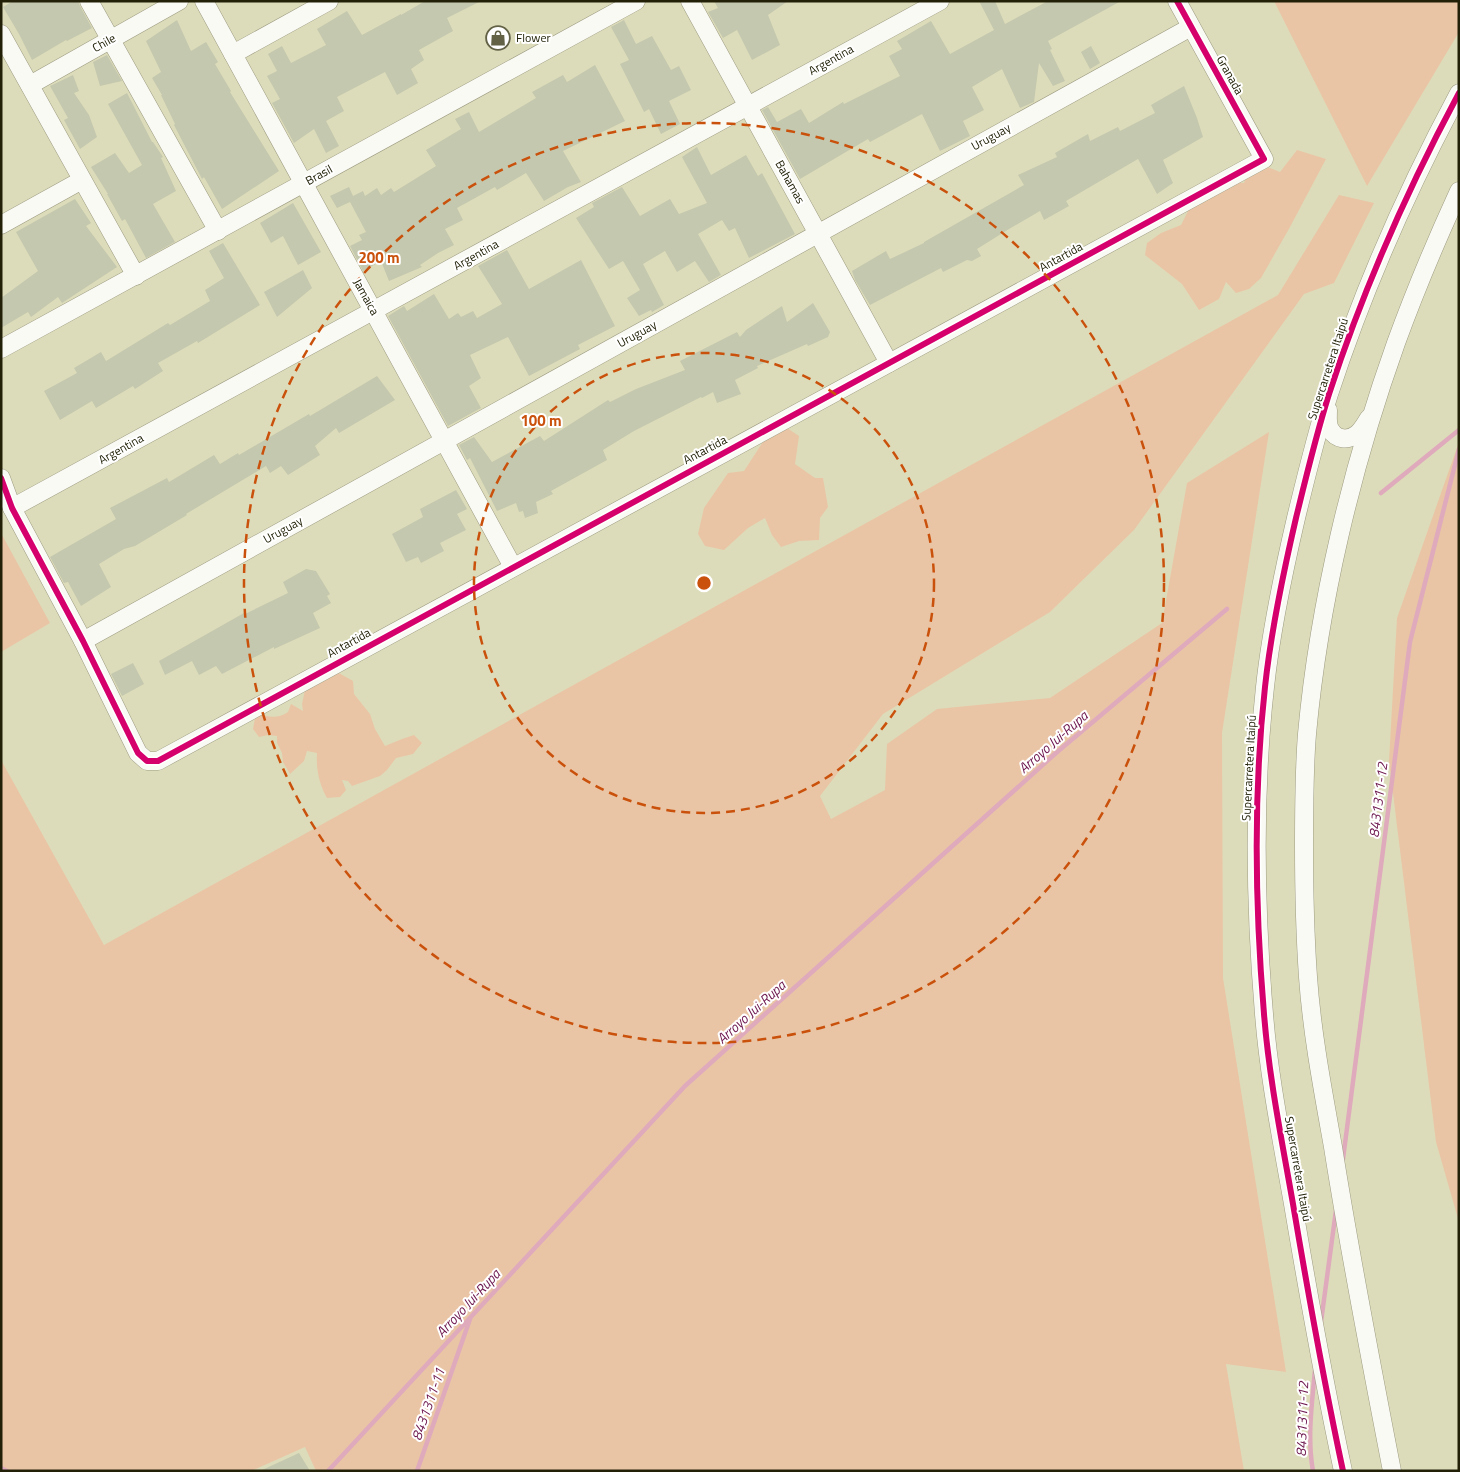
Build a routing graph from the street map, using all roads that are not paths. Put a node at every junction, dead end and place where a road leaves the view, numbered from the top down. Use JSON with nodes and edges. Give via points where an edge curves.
{"nodes":[{"id":1,"x":89,"y":1,"type":"edge"},
{"id":2,"x":179,"y":1,"type":"edge"},
{"id":3,"x":204,"y":1,"type":"edge"},
{"id":4,"x":329,"y":1,"type":"edge"},
{"id":5,"x":636,"y":1,"type":"edge"},
{"id":6,"x":690,"y":1,"type":"edge"},
{"id":7,"x":940,"y":1,"type":"edge"},
{"id":8,"x":1177,"y":1,"type":"edge"},
{"id":9,"x":1191,"y":26,"type":"junction"},
{"id":10,"x":1,"y":34,"type":"edge"},
{"id":11,"x":111,"y":40,"type":"junction"},
{"id":12,"x":233,"y":54,"type":"junction"},
{"id":13,"x":30,"y":85,"type":"junction"},
{"id":14,"x":1459,"y":93,"type":"edge"},
{"id":15,"x":748,"y":106,"type":"junction"},
{"id":16,"x":1264,"y":159,"type":"joint"},
{"id":17,"x":82,"y":180,"type":"junction"},
{"id":18,"x":304,"y":184,"type":"junction"},
{"id":19,"x":1459,"y":191,"type":"edge"},
{"id":20,"x":1,"y":225,"type":"edge"},
{"id":21,"x":218,"y":231,"type":"junction"},
{"id":22,"x":818,"y":234,"type":"junction"},
{"id":23,"x":136,"y":276,"type":"junction"},
{"id":24,"x":374,"y":311,"type":"junction"},
{"id":25,"x":1,"y":349,"type":"edge"},
{"id":26,"x":889,"y":363,"type":"junction"},
{"id":27,"x":1328,"y":397,"type":"junction"},
{"id":28,"x":1374,"y":411,"type":"junction"},
{"id":29,"x":444,"y":440,"type":"junction"},
{"id":30,"x":1,"y":478,"type":"edge"},
{"id":31,"x":12,"y":508,"type":"junction"},
{"id":32,"x":513,"y":567,"type":"junction"},
{"id":33,"x":83,"y":641,"type":"junction"},
{"id":34,"x":1343,"y":1471,"type":"edge"},
{"id":35,"x":1392,"y":1471,"type":"edge"}],
"edges":[{"from":1,"to":11,"type":"street"},
{"from":2,"to":11,"type":"street","name":"Chile"},
{"from":3,"to":12,"type":"street","name":"Jamaica"},
{"from":4,"to":12,"type":"street"},
{"from":5,"to":18,"type":"street","name":"Brasil"},
{"from":6,"to":15,"type":"street","name":"Bahamas"},
{"from":7,"to":15,"type":"street","name":"Argentina"},
{"from":8,"to":9,"type":"street","name":"Granada"},
{"from":9,"to":16,"type":"street","name":"Granada"},
{"from":9,"to":22,"type":"street","name":"Uruguay"},
{"from":10,"to":13,"type":"street"},
{"from":11,"to":13,"type":"street","name":"Chile"},
{"from":11,"to":21,"type":"street"},
{"from":12,"to":18,"type":"street","name":"Jamaica"},
{"from":13,"to":17,"type":"street"},
{"from":14,"to":27,"type":"street","name":"Supercarretera Itaipú","via":[[1398,216]]},
{"from":15,"to":22,"type":"street","name":"Bahamas"},
{"from":15,"to":24,"type":"street","name":"Argentina"},
{"from":16,"to":26,"type":"street","name":"Antartida"},
{"from":17,"to":20,"type":"street"},
{"from":17,"to":23,"type":"street"},
{"from":18,"to":21,"type":"street","name":"Brasil"},
{"from":18,"to":24,"type":"street","name":"Jamaica"},
{"from":19,"to":28,"type":"street","via":[[1395,344]]},
{"from":21,"to":23,"type":"street","name":"Brasil"},
{"from":22,"to":26,"type":"street","name":"Bahamas"},
{"from":22,"to":29,"type":"street","name":"Uruguay"},
{"from":23,"to":25,"type":"street","name":"Brasil"},
{"from":24,"to":29,"type":"street","name":"Jamaica"},
{"from":24,"to":31,"type":"street","name":"Argentina"},
{"from":26,"to":32,"type":"street","name":"Antartida"},
{"from":27,"to":28,"type":"street","via":[[1330,429],[1343,439],[1358,433]]},
{"from":27,"to":34,"type":"street","name":"Supercarretera Itaipú","via":[[1289,548],[1265,685],[1259,754],[1257,889],[1270,1077]]},
{"from":28,"to":35,"type":"street","via":[[1344,520],[1314,676],[1304,788],[1305,912],[1315,1039],[1351,1261]]},
{"from":29,"to":32,"type":"street","name":"Jamaica"},
{"from":29,"to":33,"type":"street","name":"Uruguay"},
{"from":30,"to":31,"type":"street"},
{"from":31,"to":33,"type":"street"},
{"from":32,"to":33,"type":"street","name":"Antartida","via":[[158,761],[147,761],[138,753]]}]}
